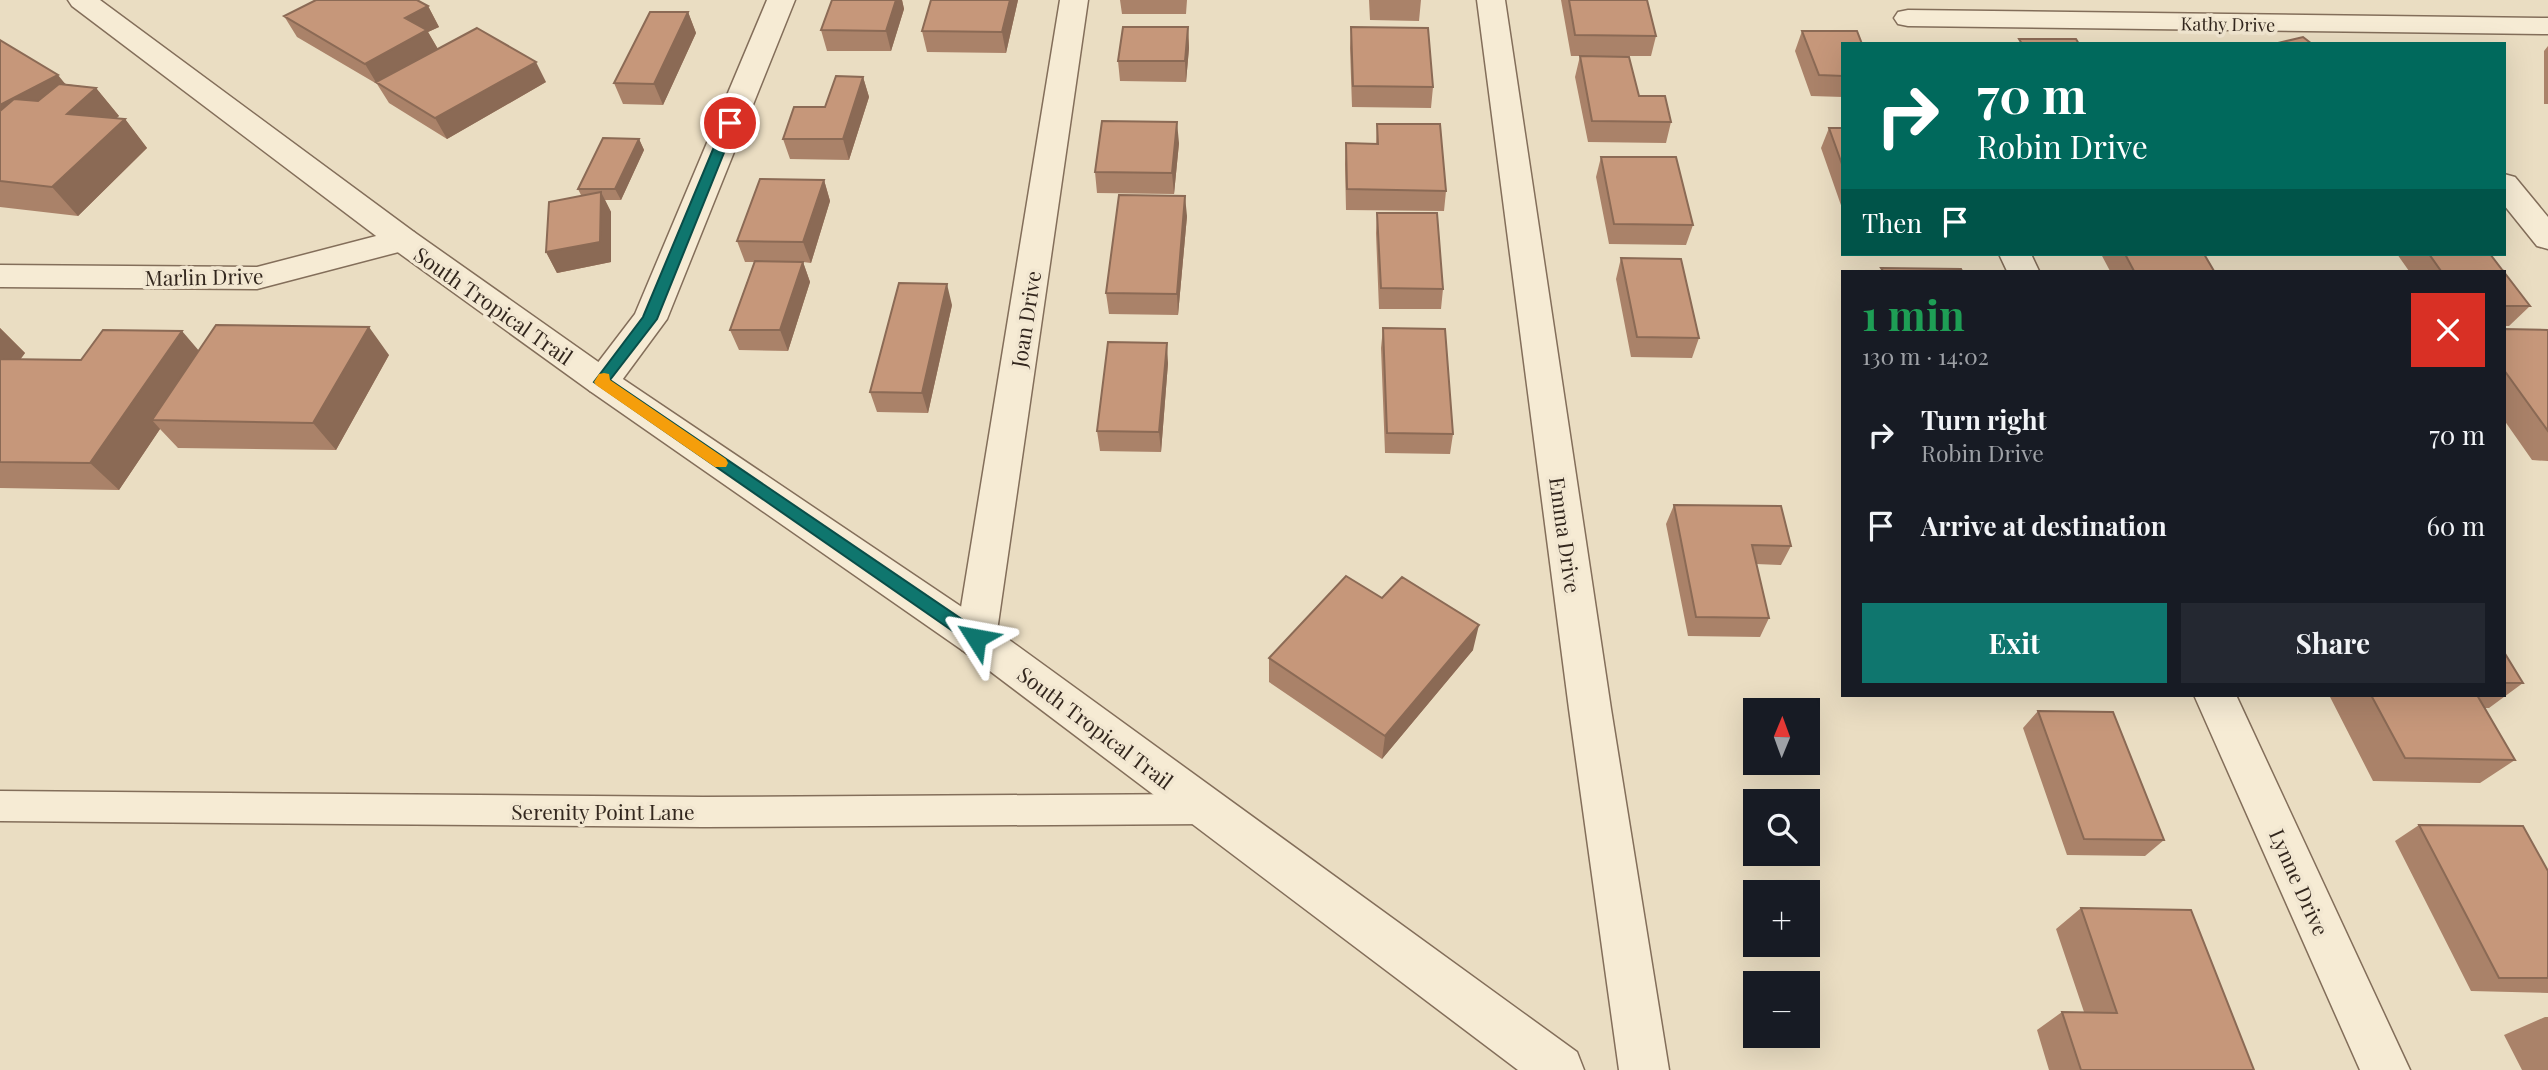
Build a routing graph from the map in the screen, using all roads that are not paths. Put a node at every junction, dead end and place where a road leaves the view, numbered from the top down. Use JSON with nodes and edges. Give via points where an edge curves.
{"nodes":[{"id":1,"x":82,"y":0,"type":"edge"},
{"id":2,"x":781,"y":0,"type":"edge"},
{"id":3,"x":1074,"y":0,"type":"edge"},
{"id":4,"x":1491,"y":0,"type":"edge"},
{"id":5,"x":1904,"y":9,"type":"edge"},
{"id":6,"x":2548,"y":26,"type":"edge"},
{"id":7,"x":2384,"y":35,"type":"edge"},
{"id":8,"x":1919,"y":42,"type":"edge"},
{"id":9,"x":2506,"y":186,"type":"edge"},
{"id":10,"x":2548,"y":238,"type":"edge"},
{"id":11,"x":403,"y":240,"type":"junction"},
{"id":12,"x":0,"y":276,"type":"edge"},
{"id":13,"x":601,"y":382,"type":"junction"},
{"id":14,"x":976,"y":638,"type":"junction"},
{"id":15,"x":2216,"y":697,"type":"edge"},
{"id":16,"x":0,"y":806,"type":"edge"},
{"id":17,"x":1206,"y":809,"type":"junction"},
{"id":18,"x":1559,"y":1070,"type":"edge"},
{"id":19,"x":1644,"y":1070,"type":"edge"},
{"id":20,"x":2385,"y":1070,"type":"edge"}],
"edges":[{"from":1,"to":11,"type":"street","name":"South Tropical Trail"},
{"from":2,"to":13,"type":"street","via":[[650,319]]},
{"from":3,"to":14,"type":"street","name":"Joan Drive"},
{"from":4,"to":19,"type":"street","name":"Emma Drive"},
{"from":5,"to":7,"type":"street","name":"Kathy Drive"},
{"from":5,"to":8,"type":"street"},
{"from":6,"to":7,"type":"street","name":"Kathy Drive"},
{"from":9,"to":10,"type":"street"},
{"from":11,"to":12,"type":"street","name":"Marlin Drive","via":[[257,278]]},
{"from":11,"to":13,"type":"street","name":"South Tropical Trail"},
{"from":13,"to":14,"type":"street","name":"South Tropical Trail"},
{"from":14,"to":17,"type":"street","name":"South Tropical Trail"},
{"from":15,"to":20,"type":"street","name":"Lynne Drive"},
{"from":16,"to":17,"type":"lane","name":"Serenity Point Lane"},
{"from":17,"to":18,"type":"street","name":"South Tropical Trail"}]}
